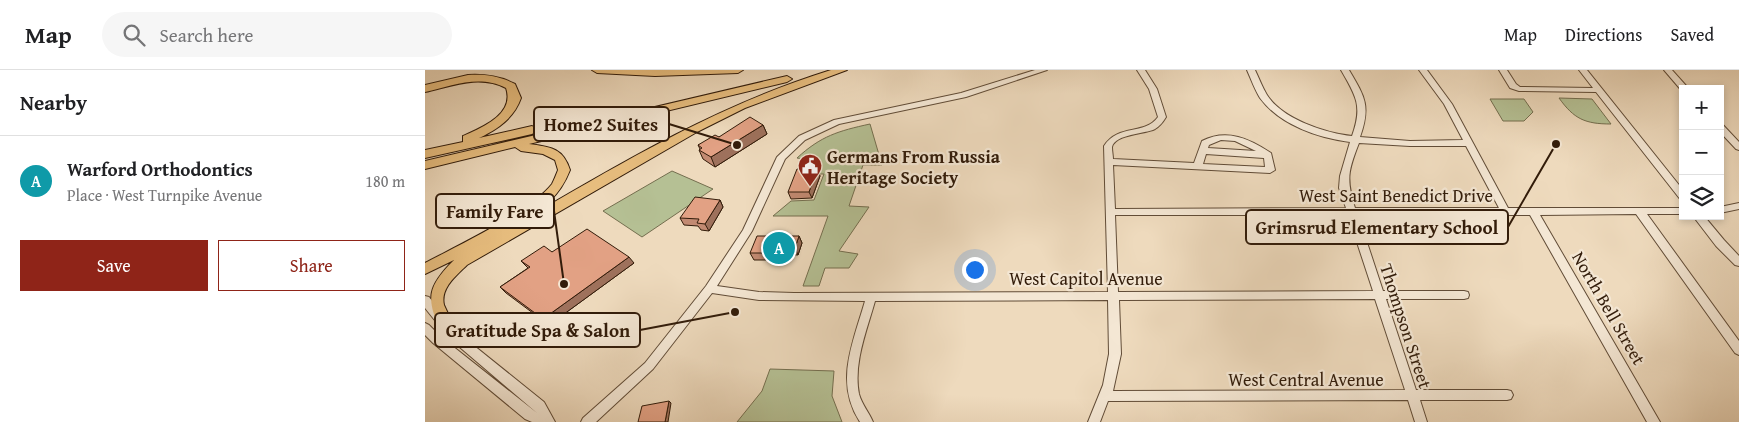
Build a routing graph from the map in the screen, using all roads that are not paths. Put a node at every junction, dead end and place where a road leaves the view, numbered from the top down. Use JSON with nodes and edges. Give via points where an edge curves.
{"nodes":[{"id":1,"x":496,"y":70,"type":"edge"},
{"id":2,"x":597,"y":70,"type":"edge"},
{"id":3,"x":738,"y":70,"type":"edge"},
{"id":4,"x":783,"y":70,"type":"edge"},
{"id":5,"x":824,"y":70,"type":"edge"},
{"id":6,"x":842,"y":70,"type":"edge"},
{"id":7,"x":1043,"y":70,"type":"edge"},
{"id":8,"x":1141,"y":70,"type":"edge"},
{"id":9,"x":1251,"y":70,"type":"edge"},
{"id":10,"x":1345,"y":70,"type":"edge"},
{"id":11,"x":1423,"y":70,"type":"edge"},
{"id":12,"x":1503,"y":70,"type":"edge"},
{"id":13,"x":1583,"y":70,"type":"edge"},
{"id":14,"x":1668,"y":70,"type":"edge"},
{"id":15,"x":425,"y":83,"type":"edge"},
{"id":16,"x":1681,"y":85,"type":"edge"},
{"id":17,"x":425,"y":89,"type":"edge"},
{"id":18,"x":1599,"y":90,"type":"junction"},
{"id":19,"x":1724,"y":130,"type":"edge"},
{"id":20,"x":1354,"y":141,"type":"junction"},
{"id":21,"x":1469,"y":143,"type":"junction"},
{"id":22,"x":1737,"y":143,"type":"edge"},
{"id":23,"x":1203,"y":151,"type":"junction"},
{"id":24,"x":425,"y":153,"type":"edge"},
{"id":25,"x":1268,"y":155,"type":"junction"},
{"id":26,"x":1108,"y":162,"type":"junction"},
{"id":27,"x":1198,"y":166,"type":"junction"},
{"id":28,"x":425,"y":167,"type":"edge"},
{"id":29,"x":1679,"y":192,"type":"edge"},
{"id":30,"x":1739,"y":206,"type":"edge"},
{"id":31,"x":1724,"y":209,"type":"edge"},
{"id":32,"x":1351,"y":211,"type":"junction"},
{"id":33,"x":1505,"y":211,"type":"junction"},
{"id":34,"x":1533,"y":211,"type":"junction"},
{"id":35,"x":1639,"y":211,"type":"junction"},
{"id":36,"x":1679,"y":211,"type":"edge"},
{"id":37,"x":1110,"y":212,"type":"junction"},
{"id":38,"x":1701,"y":220,"type":"edge"},
{"id":39,"x":496,"y":230,"type":"junction"},
{"id":40,"x":425,"y":260,"type":"edge"},
{"id":41,"x":462,"y":261,"type":"junction"},
{"id":42,"x":1739,"y":262,"type":"edge"},
{"id":43,"x":425,"y":269,"type":"edge"},
{"id":44,"x":425,"y":279,"type":"edge"},
{"id":45,"x":710,"y":288,"type":"junction"},
{"id":46,"x":1464,"y":295,"type":"dead end"},
{"id":47,"x":1114,"y":296,"type":"junction"},
{"id":48,"x":1379,"y":296,"type":"junction"},
{"id":49,"x":871,"y":297,"type":"junction"},
{"id":50,"x":425,"y":300,"type":"edge"},
{"id":51,"x":446,"y":327,"type":"junction"},
{"id":52,"x":425,"y":328,"type":"edge"},
{"id":53,"x":1739,"y":350,"type":"edge"},
{"id":54,"x":1105,"y":396,"type":"junction"},
{"id":55,"x":1412,"y":396,"type":"junction"},
{"id":56,"x":1507,"y":396,"type":"dead end"},
{"id":57,"x":548,"y":422,"type":"edge"},
{"id":58,"x":587,"y":422,"type":"edge"},
{"id":59,"x":867,"y":422,"type":"edge"},
{"id":60,"x":1094,"y":422,"type":"edge"},
{"id":61,"x":1421,"y":422,"type":"edge"},
{"id":62,"x":1654,"y":422,"type":"edge"}],
"edges":[{"from":1,"to":15,"type":"highway"},
{"from":2,"to":3,"type":"highway","via":[[665,73]]},
{"from":4,"to":24,"type":"highway"},
{"from":5,"to":28,"type":"highway"},
{"from":6,"to":41,"type":"highway","via":[[769,94],[707,120]]},
{"from":7,"to":45,"type":"street","via":[[963,95],[837,122],[802,138],[777,164],[747,231]]},
{"from":8,"to":26,"type":"street","via":[[1153,89],[1161,119],[1152,127],[1112,139],[1107,146]]},
{"from":9,"to":20,"type":"street","via":[[1260,93],[1284,115],[1315,130]]},
{"from":10,"to":20,"type":"street","name":"Thompson Street","via":[[1359,95],[1362,108]]},
{"from":11,"to":21,"type":"street","via":[[1445,100]]},
{"from":12,"to":18,"type":"street","via":[[1513,86],[1519,89]]},
{"from":13,"to":18,"type":"street"},
{"from":14,"to":16,"type":"street"},
{"from":17,"to":24,"type":"highway","via":[[455,81],[486,78],[511,86],[515,95],[509,111],[484,131]]},
{"from":18,"to":29,"type":"street"},
{"from":19,"to":22,"type":"street"},
{"from":20,"to":21,"type":"street"},
{"from":20,"to":32,"type":"street","name":"Thompson Street","via":[[1343,181]]},
{"from":21,"to":33,"type":"street"},
{"from":23,"to":25,"type":"street"},
{"from":23,"to":25,"type":"street","via":[[1209,141],[1221,138],[1250,142]]},
{"from":23,"to":27,"type":"street"},
{"from":25,"to":27,"type":"street","via":[[1270,170]]},
{"from":26,"to":27,"type":"street"},
{"from":26,"to":37,"type":"street"},
{"from":28,"to":39,"type":"highway","via":[[513,148],[536,148],[557,156],[564,170],[554,190],[543,201]]},
{"from":30,"to":31,"type":"street"},
{"from":32,"to":33,"type":"street","name":"West Saint Benedict Drive"},
{"from":32,"to":37,"type":"street","name":"West Saint Benedict Drive"},
{"from":32,"to":48,"type":"street","name":"Thompson Street"},
{"from":33,"to":34,"type":"street","name":"West Saint Benedict Drive"},
{"from":34,"to":35,"type":"street","name":"West Saint Benedict Drive"},
{"from":34,"to":62,"type":"street","name":"North Bell Street"},
{"from":35,"to":36,"type":"street","name":"West Saint Benedict Drive"},
{"from":35,"to":53,"type":"street"},
{"from":37,"to":47,"type":"street"},
{"from":38,"to":42,"type":"street"},
{"from":39,"to":40,"type":"highway"},
{"from":39,"to":43,"type":"highway"},
{"from":41,"to":44,"type":"highway"},
{"from":41,"to":51,"type":"highway","via":[[437,295],[436,304]]},
{"from":45,"to":49,"type":"street","name":"West Capitol Avenue","via":[[766,297]]},
{"from":45,"to":58,"type":"street","via":[[649,366]]},
{"from":46,"to":48,"type":"street","name":"West Capitol Avenue"},
{"from":47,"to":48,"type":"street","name":"West Capitol Avenue"},
{"from":47,"to":49,"type":"street","name":"West Capitol Avenue"},
{"from":47,"to":54,"type":"street","via":[[1115,354]]},
{"from":48,"to":55,"type":"street","name":"Thompson Street"},
{"from":49,"to":59,"type":"street","via":[[851,380],[854,403]]},
{"from":50,"to":51,"type":"street"},
{"from":51,"to":57,"type":"street","via":[[540,406]]},
{"from":52,"to":57,"type":"street","via":[[529,415]]},
{"from":54,"to":55,"type":"street","name":"West Central Avenue"},
{"from":54,"to":60,"type":"street"},
{"from":55,"to":56,"type":"street","name":"West Central Avenue"},
{"from":55,"to":61,"type":"street","name":"Thompson Street"}]}
